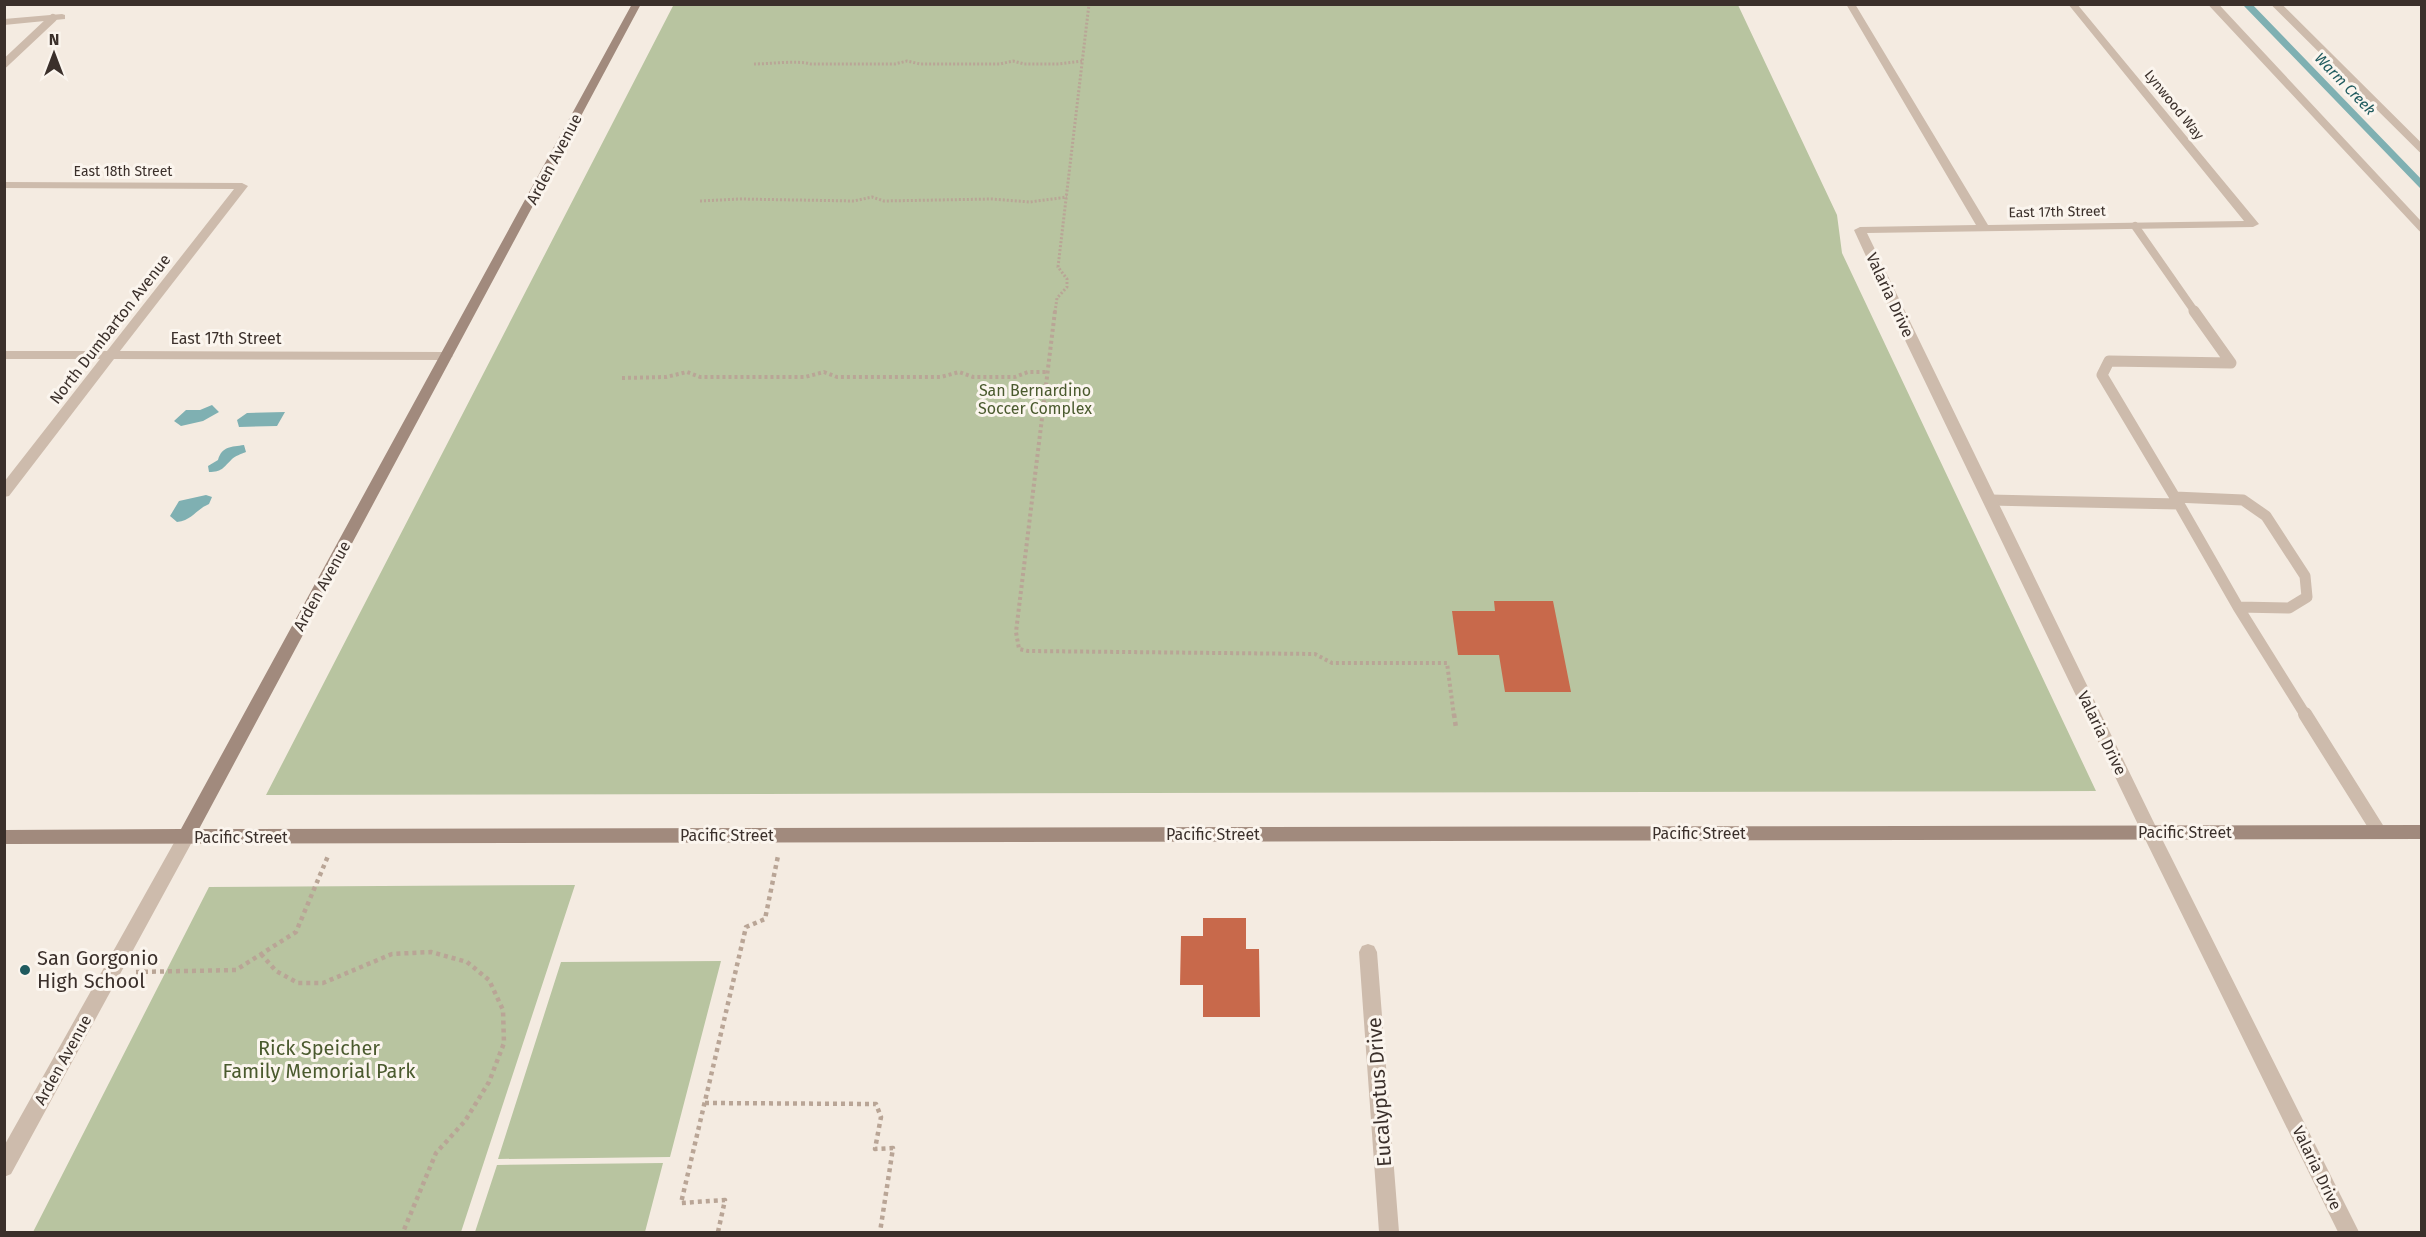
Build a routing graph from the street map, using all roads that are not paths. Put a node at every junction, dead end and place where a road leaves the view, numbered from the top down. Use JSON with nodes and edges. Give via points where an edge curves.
{"nodes":[{"id":1,"x":637,"y":4,"type":"edge"},
{"id":2,"x":1850,"y":4,"type":"edge"},
{"id":3,"x":2072,"y":4,"type":"edge"},
{"id":4,"x":2213,"y":4,"type":"edge"},
{"id":5,"x":2276,"y":4,"type":"edge"},
{"id":6,"x":58,"y":17,"type":"joint"},
{"id":7,"x":4,"y":22,"type":"edge"},
{"id":8,"x":4,"y":64,"type":"edge"},
{"id":9,"x":2421,"y":149,"type":"edge"},
{"id":10,"x":4,"y":186,"type":"edge"},
{"id":11,"x":242,"y":186,"type":"joint"},
{"id":12,"x":2253,"y":224,"type":"joint"},
{"id":13,"x":2135,"y":226,"type":"junction"},
{"id":14,"x":1984,"y":228,"type":"junction"},
{"id":15,"x":2421,"y":228,"type":"edge"},
{"id":16,"x":1860,"y":230,"type":"joint"},
{"id":17,"x":111,"y":354,"type":"junction"},
{"id":18,"x":4,"y":355,"type":"edge"},
{"id":19,"x":447,"y":356,"type":"junction"},
{"id":20,"x":4,"y":492,"type":"edge"},
{"id":21,"x":1990,"y":500,"type":"junction"},
{"id":22,"x":2177,"y":501,"type":"junction"},
{"id":23,"x":2238,"y":607,"type":"junction"},
{"id":24,"x":2150,"y":832,"type":"junction"},
{"id":25,"x":2379,"y":832,"type":"junction"},
{"id":26,"x":2421,"y":832,"type":"edge"},
{"id":27,"x":4,"y":837,"type":"edge"},
{"id":28,"x":186,"y":837,"type":"junction"},
{"id":29,"x":1368,"y":952,"type":"dead end"},
{"id":30,"x":4,"y":1167,"type":"edge"},
{"id":31,"x":1389,"y":1233,"type":"edge"},
{"id":32,"x":2349,"y":1233,"type":"edge"}],
"edges":[{"from":1,"to":19,"type":"street","name":"Arden Avenue"},
{"from":2,"to":14,"type":"street"},
{"from":3,"to":12,"type":"street","name":"Lynwood Way"},
{"from":4,"to":15,"type":"lane"},
{"from":5,"to":9,"type":"lane"},
{"from":6,"to":7,"type":"street"},
{"from":6,"to":8,"type":"lane"},
{"from":10,"to":11,"type":"street","name":"East 18th Street"},
{"from":11,"to":17,"type":"street","name":"North Dumbarton Avenue"},
{"from":12,"to":13,"type":"street","name":"East 17th Street"},
{"from":13,"to":14,"type":"street","name":"East 17th Street"},
{"from":13,"to":22,"type":"lane","via":[[2231,363],[2109,361],[2102,375]]},
{"from":14,"to":16,"type":"street","name":"East 17th Street"},
{"from":16,"to":21,"type":"street","name":"Valaria Drive"},
{"from":17,"to":18,"type":"street","name":"East 17th Street"},
{"from":17,"to":19,"type":"street","name":"East 17th Street"},
{"from":17,"to":20,"type":"street","name":"North Dumbarton Avenue"},
{"from":19,"to":28,"type":"street","name":"Arden Avenue"},
{"from":21,"to":22,"type":"lane"},
{"from":21,"to":24,"type":"street","name":"Valaria Drive"},
{"from":22,"to":23,"type":"lane"},
{"from":22,"to":23,"type":"lane","via":[[2243,500],[2265,516],[2305,576],[2307,597],[2289,608]]},
{"from":23,"to":25,"type":"lane"},
{"from":24,"to":25,"type":"street","name":"Pacific Street"},
{"from":24,"to":28,"type":"street","name":"Pacific Street"},
{"from":24,"to":32,"type":"street","name":"Valaria Drive"},
{"from":25,"to":26,"type":"street","name":"Pacific Street"},
{"from":27,"to":28,"type":"street","name":"Pacific Street"},
{"from":28,"to":30,"type":"street","name":"Arden Avenue"},
{"from":29,"to":31,"type":"street","name":"Eucalyptus Drive"}]}
